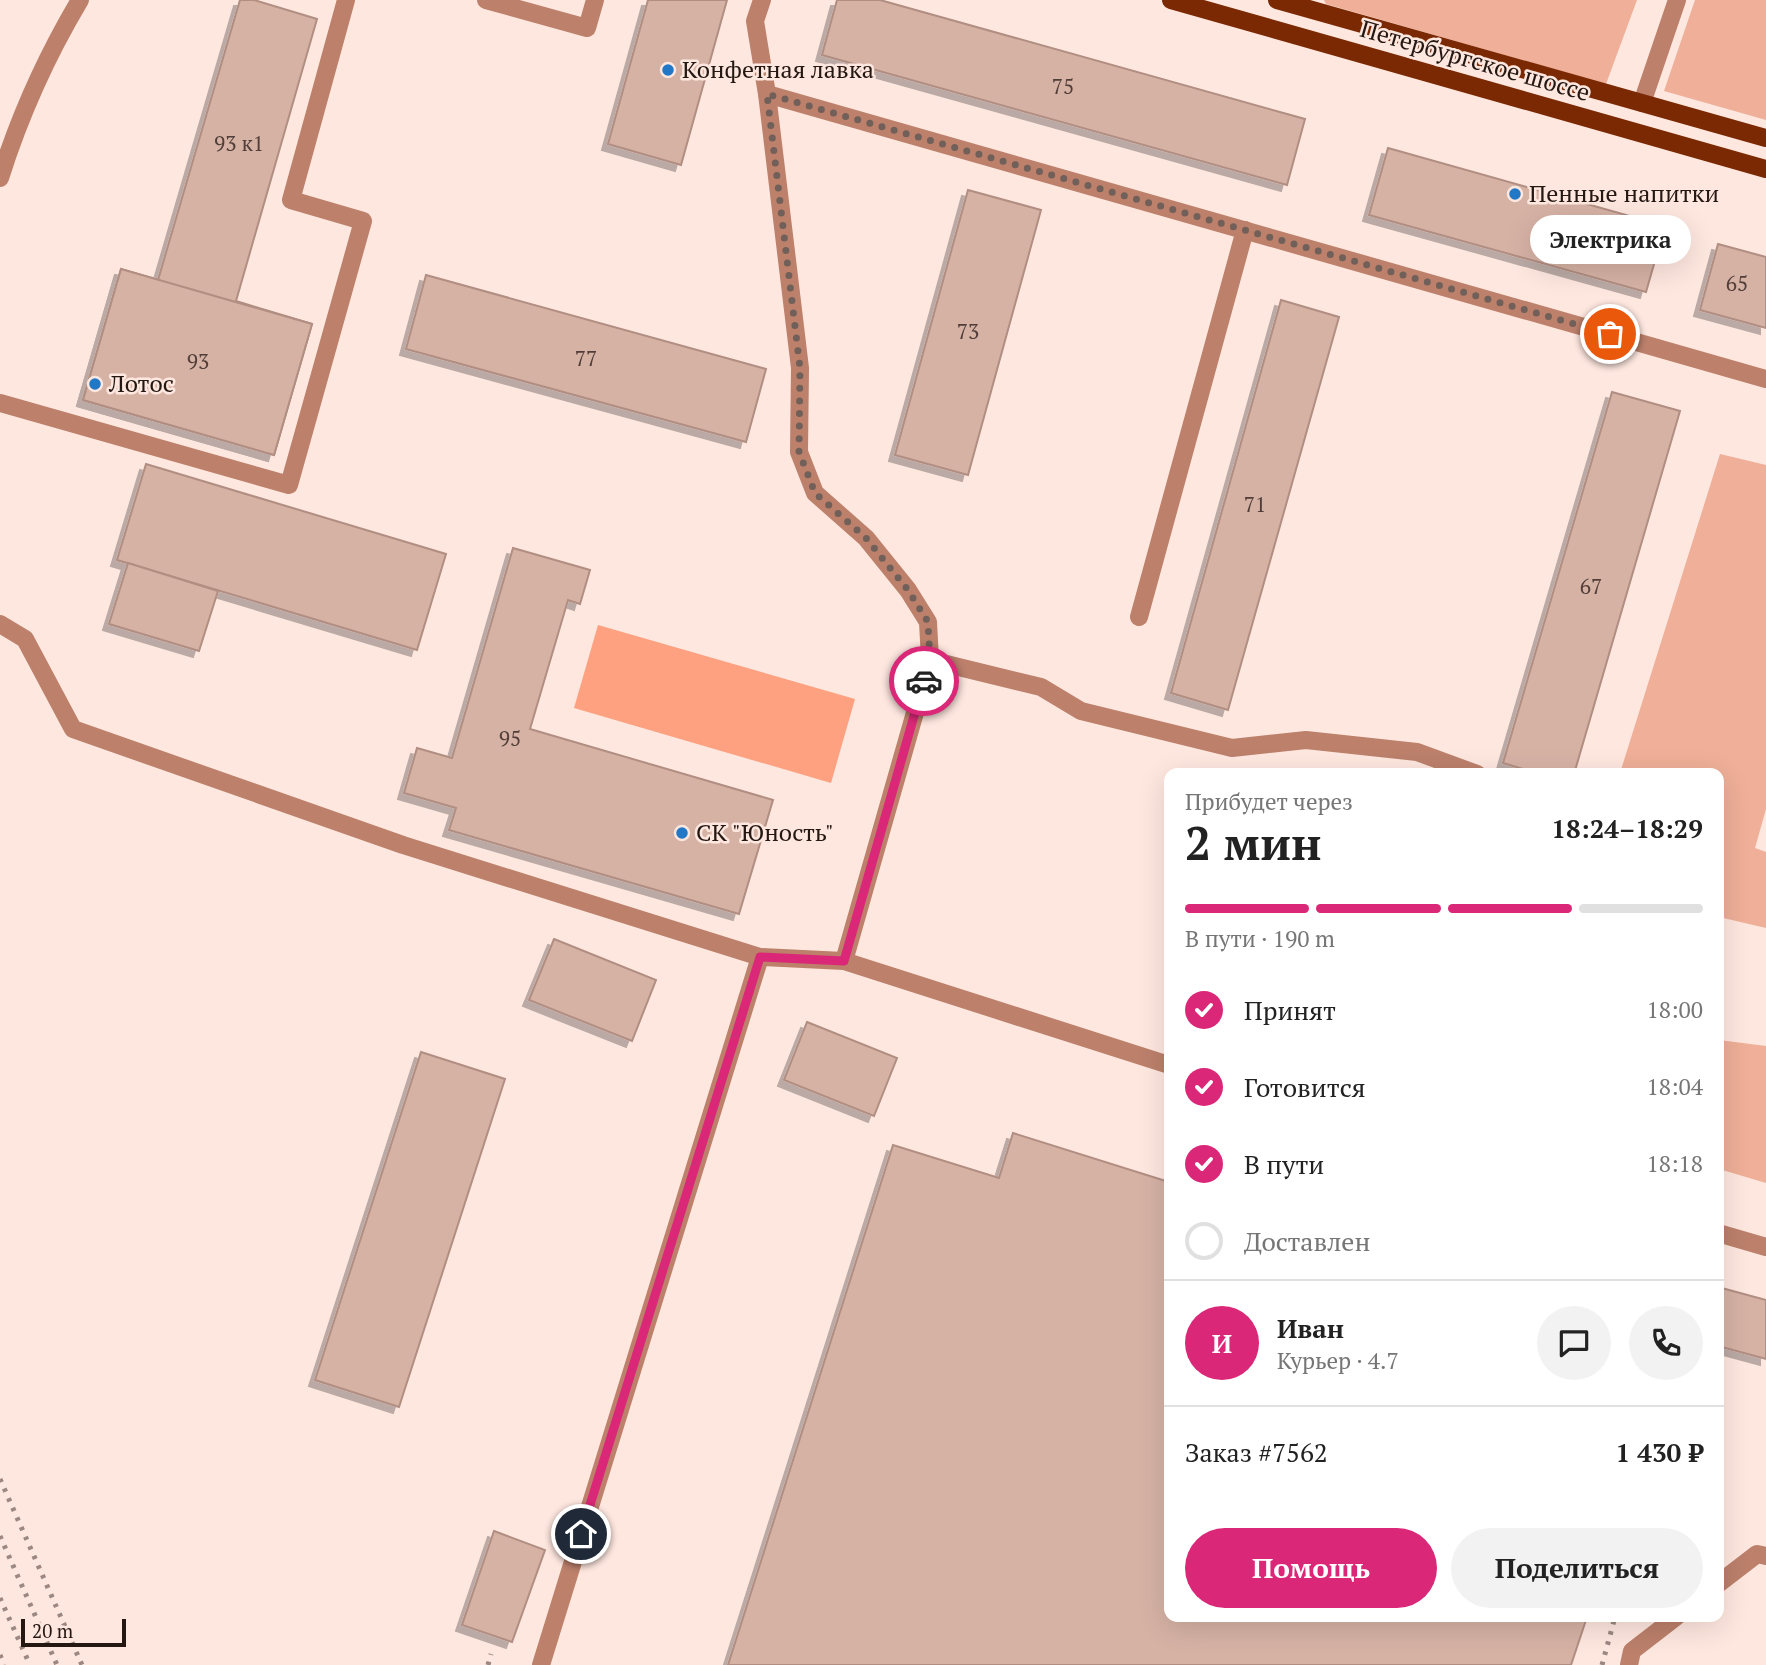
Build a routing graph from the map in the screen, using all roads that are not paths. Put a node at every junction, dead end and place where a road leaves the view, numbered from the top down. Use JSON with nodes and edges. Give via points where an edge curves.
{"nodes":[{"id":1,"x":80,"y":0,"type":"edge"},
{"id":2,"x":346,"y":0,"type":"edge"},
{"id":3,"x":486,"y":0,"type":"edge"},
{"id":4,"x":595,"y":0,"type":"edge"},
{"id":5,"x":761,"y":0,"type":"edge"},
{"id":6,"x":1171,"y":0,"type":"edge"},
{"id":7,"x":1277,"y":0,"type":"edge"},
{"id":8,"x":1677,"y":0,"type":"edge"},
{"id":9,"x":767,"y":94,"type":"junction"},
{"id":10,"x":1642,"y":103,"type":"junction"},
{"id":11,"x":1634,"y":131,"type":"junction"},
{"id":12,"x":1766,"y":138,"type":"edge"},
{"id":13,"x":1766,"y":169,"type":"edge"},
{"id":14,"x":0,"y":178,"type":"edge"},
{"id":15,"x":1245,"y":230,"type":"junction"},
{"id":16,"x":1766,"y":379,"type":"edge"},
{"id":17,"x":0,"y":403,"type":"edge"},
{"id":18,"x":1139,"y":617,"type":"dead end"},
{"id":19,"x":0,"y":624,"type":"edge"},
{"id":20,"x":930,"y":660,"type":"junction"},
{"id":21,"x":1461,"y":768,"type":"edge"},
{"id":22,"x":760,"y":957,"type":"junction"},
{"id":23,"x":844,"y":961,"type":"junction"},
{"id":24,"x":1164,"y":1063,"type":"edge"},
{"id":25,"x":1724,"y":1235,"type":"edge"},
{"id":26,"x":1766,"y":1247,"type":"edge"},
{"id":27,"x":1766,"y":1556,"type":"edge"},
{"id":28,"x":1724,"y":1579,"type":"edge"},
{"id":29,"x":1669,"y":1622,"type":"edge"},
{"id":30,"x":541,"y":1665,"type":"edge"},
{"id":31,"x":1629,"y":1665,"type":"edge"}],
"edges":[{"from":1,"to":14,"type":"street","via":[[33,88]]},
{"from":2,"to":17,"type":"street","via":[[290,200],[363,221],[289,485]]},
{"from":3,"to":4,"type":"street","via":[[587,28]]},
{"from":5,"to":9,"type":"street","via":[[755,21]]},
{"from":6,"to":11,"type":"main road","name":"Петербургское шоссе"},
{"from":7,"to":10,"type":"main road","name":"Петербургское шоссе"},
{"from":8,"to":10,"type":"street"},
{"from":9,"to":15,"type":"street"},
{"from":9,"to":20,"type":"street","via":[[800,368],[799,452],[815,493],[866,538],[908,590],[928,622]]},
{"from":10,"to":11,"type":"main road"},
{"from":10,"to":12,"type":"main road","name":"Петербургское шоссе"},
{"from":11,"to":13,"type":"main road","name":"Петербургское шоссе"},
{"from":15,"to":16,"type":"street"},
{"from":15,"to":18,"type":"street"},
{"from":19,"to":22,"type":"street","via":[[25,639],[73,729],[403,845]]},
{"from":20,"to":21,"type":"street","via":[[1041,687],[1082,711],[1232,748],[1320,741],[1417,752]]},
{"from":20,"to":23,"type":"street"},
{"from":22,"to":23,"type":"street"},
{"from":22,"to":30,"type":"street"},
{"from":23,"to":24,"type":"street"},
{"from":25,"to":26,"type":"street"},
{"from":27,"to":28,"type":"street","via":[[1757,1554]]},
{"from":29,"to":31,"type":"street","via":[[1632,1651]]}]}
